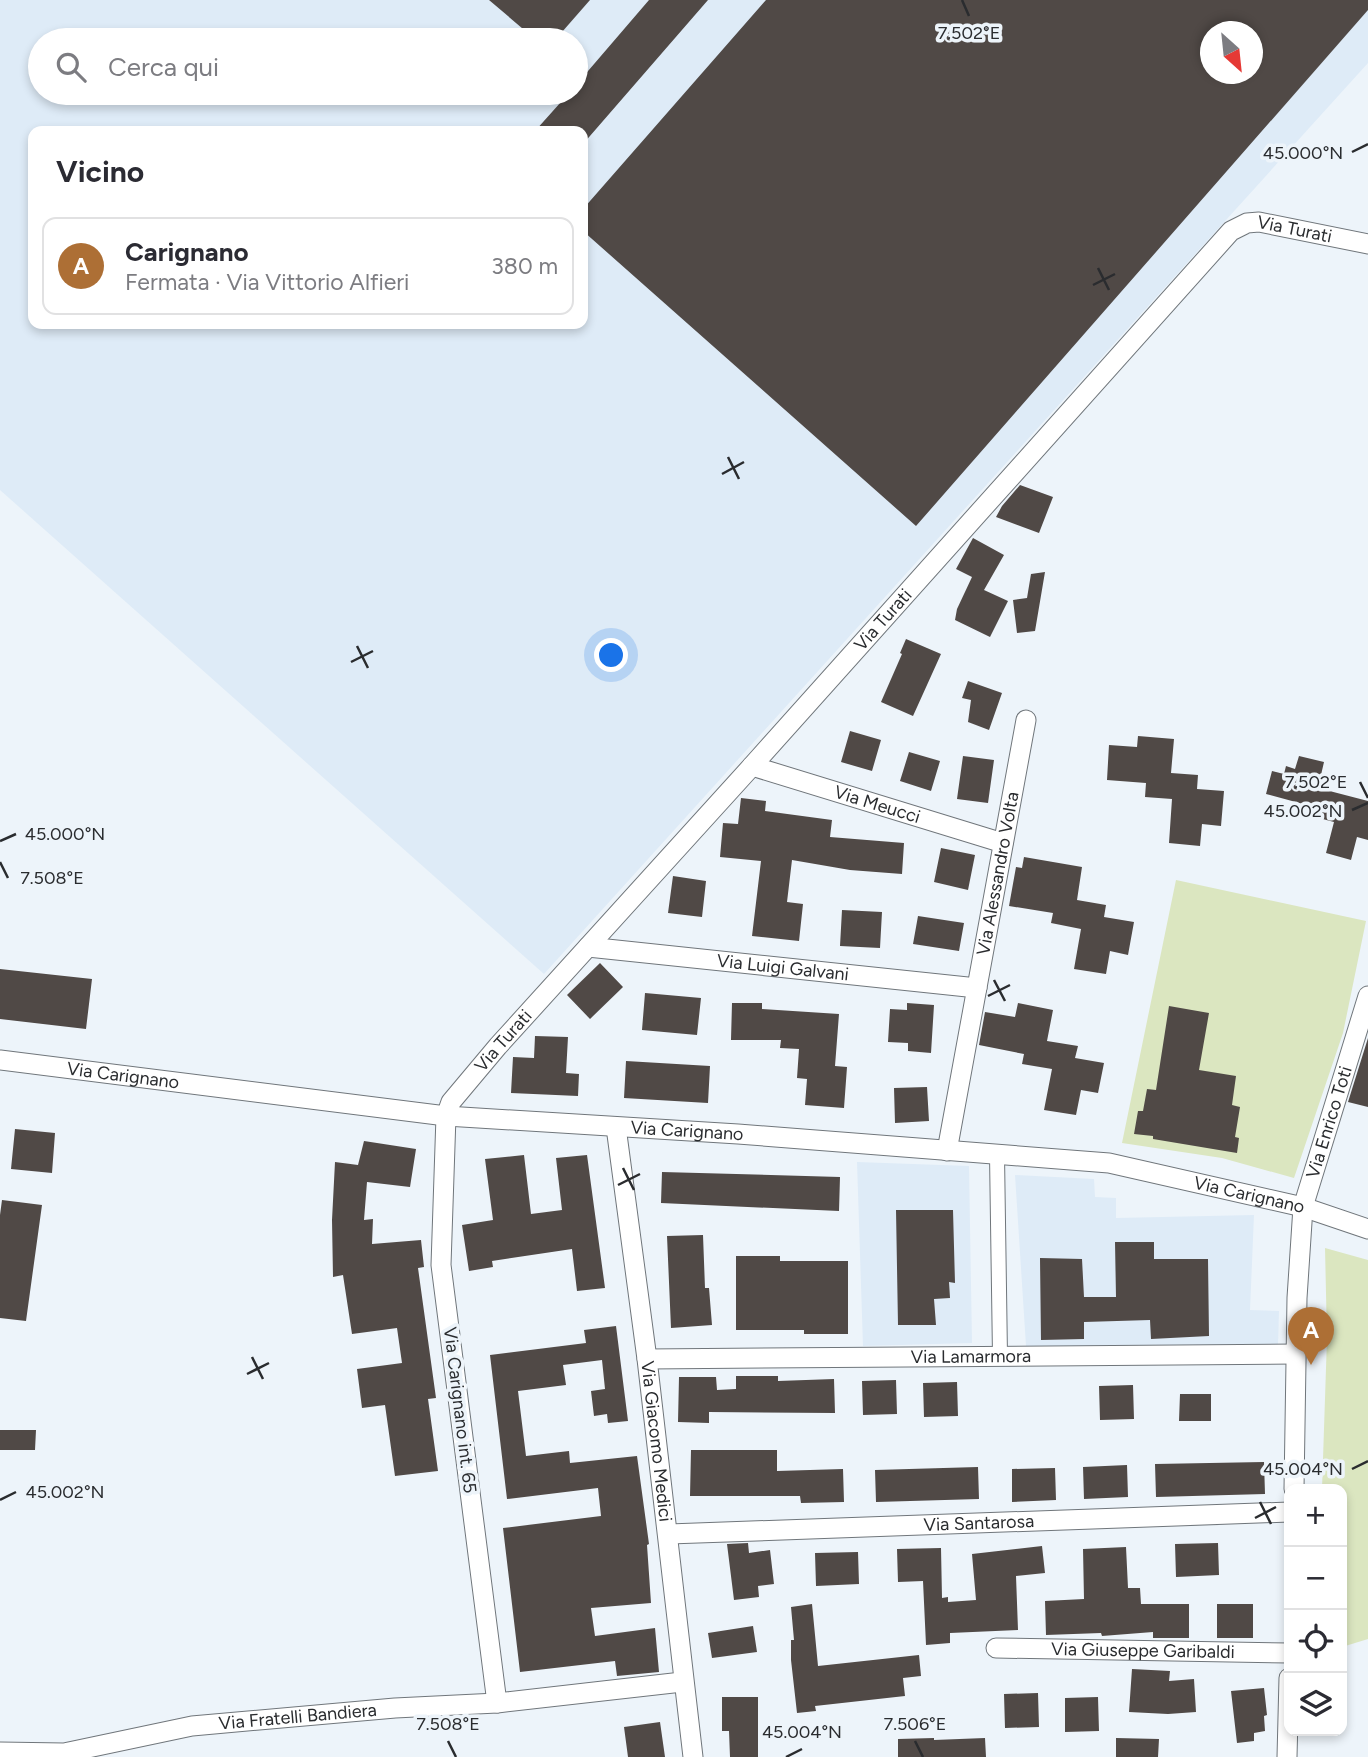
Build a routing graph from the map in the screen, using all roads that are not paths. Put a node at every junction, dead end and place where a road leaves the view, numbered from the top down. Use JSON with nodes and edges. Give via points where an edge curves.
{"nodes":[{"id":1,"x":1368,"y":244,"type":"edge"},
{"id":2,"x":1026,"y":720,"type":"dead end"},
{"id":3,"x":752,"y":766,"type":"junction"},
{"id":4,"x":1003,"y":843,"type":"junction"},
{"id":5,"x":588,"y":947,"type":"junction"},
{"id":6,"x":977,"y":988,"type":"junction"},
{"id":7,"x":1368,"y":996,"type":"edge"},
{"id":8,"x":0,"y":1060,"type":"edge"},
{"id":9,"x":446,"y":1116,"type":"junction"},
{"id":10,"x":616,"y":1128,"type":"junction"},
{"id":11,"x":947,"y":1151,"type":"junction"},
{"id":12,"x":997,"y":1155,"type":"junction"},
{"id":13,"x":1303,"y":1207,"type":"junction"},
{"id":14,"x":1368,"y":1229,"type":"edge"},
{"id":15,"x":1295,"y":1354,"type":"junction"},
{"id":16,"x":1000,"y":1356,"type":"junction"},
{"id":17,"x":647,"y":1359,"type":"junction"},
{"id":18,"x":1294,"y":1484,"type":"edge"},
{"id":19,"x":1284,"y":1512,"type":"edge"},
{"id":20,"x":668,"y":1534,"type":"junction"},
{"id":21,"x":996,"y":1648,"type":"dead end"},
{"id":22,"x":1284,"y":1653,"type":"edge"},
{"id":23,"x":682,"y":1682,"type":"junction"},
{"id":24,"x":497,"y":1703,"type":"junction"},
{"id":25,"x":1288,"y":1736,"type":"edge"},
{"id":26,"x":0,"y":1752,"type":"edge"},
{"id":27,"x":692,"y":1757,"type":"edge"},
{"id":28,"x":1287,"y":1757,"type":"edge"}],
"edges":[{"from":1,"to":3,"type":"street","name":"Via Turati","via":[[1259,222],[1231,231]]},
{"from":2,"to":4,"type":"street","name":"Via Alessandro Volta"},
{"from":3,"to":4,"type":"street","name":"Via Meucci"},
{"from":3,"to":5,"type":"street","name":"Via Turati"},
{"from":4,"to":6,"type":"street","name":"Via Alessandro Volta"},
{"from":5,"to":6,"type":"street","name":"Via Luigi Galvani"},
{"from":5,"to":9,"type":"street","name":"Via Turati","via":[[449,1103]]},
{"from":6,"to":11,"type":"street","name":"Via Alessandro Volta"},
{"from":7,"to":13,"type":"street","name":"Via Enrico Toti"},
{"from":8,"to":9,"type":"street","name":"Via Carignano"},
{"from":9,"to":10,"type":"street","name":"Via Carignano"},
{"from":9,"to":24,"type":"street","name":"Via Carignano int. 65","via":[[441,1265]]},
{"from":10,"to":11,"type":"street","name":"Via Carignano"},
{"from":10,"to":17,"type":"street","name":"Via Giacomo Medici"},
{"from":11,"to":12,"type":"street","name":"Via Carignano"},
{"from":12,"to":13,"type":"street","name":"Via Carignano","via":[[1109,1163]]},
{"from":12,"to":16,"type":"street"},
{"from":13,"to":14,"type":"street","name":"Via Carignano"},
{"from":13,"to":15,"type":"street","name":"Via Enrico Toti"},
{"from":15,"to":16,"type":"street","name":"Via Lamarmora"},
{"from":15,"to":18,"type":"street","name":"Via Enrico Toti"},
{"from":16,"to":17,"type":"street","name":"Via Lamarmora"},
{"from":17,"to":20,"type":"street","name":"Via Giacomo Medici"},
{"from":19,"to":20,"type":"street","name":"Via Santarosa"},
{"from":20,"to":23,"type":"street","name":"Via Giacomo Medici"},
{"from":21,"to":22,"type":"street","name":"Via Giuseppe Garibaldi"},
{"from":23,"to":24,"type":"street","name":"Via Fratelli Bandiera"},
{"from":23,"to":27,"type":"street","name":"Via Giacomo Medici"},
{"from":24,"to":26,"type":"street","name":"Via Fratelli Bandiera","via":[[192,1726],[64,1753]]},
{"from":25,"to":28,"type":"street"}]}
